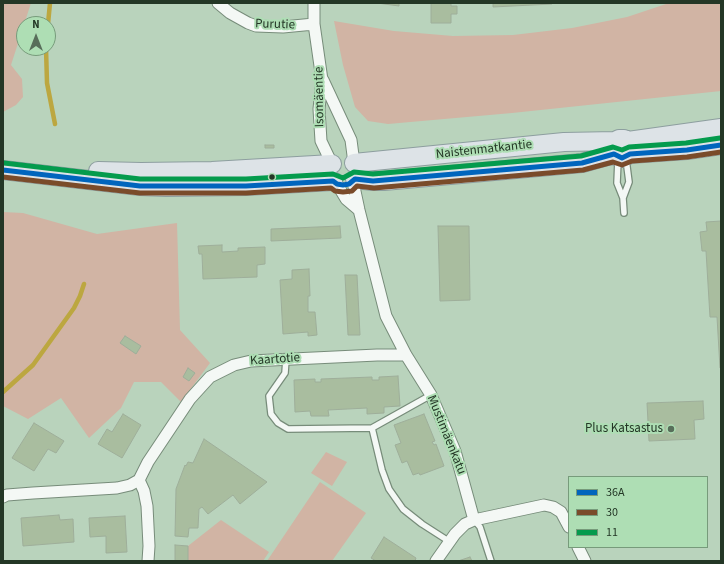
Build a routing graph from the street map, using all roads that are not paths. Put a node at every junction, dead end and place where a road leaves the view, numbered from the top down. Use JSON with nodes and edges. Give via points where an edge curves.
{"nodes":[{"id":1,"x":218,"y":3,"type":"edge"},
{"id":2,"x":314,"y":3,"type":"edge"},
{"id":3,"x":314,"y":24,"type":"junction"},
{"id":4,"x":322,"y":80,"type":"junction"},
{"id":5,"x":721,"y":128,"type":"edge"},
{"id":6,"x":721,"y":145,"type":"edge"},
{"id":7,"x":622,"y":151,"type":"junction"},
{"id":8,"x":11,"y":171,"type":"edge"},
{"id":9,"x":344,"y":175,"type":"junction"},
{"id":10,"x":623,"y":198,"type":"junction"},
{"id":11,"x":359,"y":210,"type":"junction"},
{"id":12,"x":624,"y":213,"type":"dead end"},
{"id":13,"x":406,"y":355,"type":"junction"},
{"id":14,"x":286,"y":359,"type":"junction"},
{"id":15,"x":431,"y":395,"type":"junction"},
{"id":16,"x":372,"y":428,"type":"junction"},
{"id":17,"x":139,"y":480,"type":"junction"},
{"id":18,"x":3,"y":497,"type":"edge"},
{"id":19,"x":474,"y":520,"type":"junction"},
{"id":20,"x":568,"y":524,"type":"edge"},
{"id":21,"x":450,"y":542,"type":"junction"},
{"id":22,"x":578,"y":548,"type":"edge"},
{"id":23,"x":148,"y":561,"type":"edge"},
{"id":24,"x":436,"y":561,"type":"edge"},
{"id":25,"x":491,"y":561,"type":"edge"},
{"id":26,"x":585,"y":561,"type":"edge"}],
"edges":[{"from":1,"to":3,"type":"street","name":"Purutie","via":[[230,13],[256,26]]},
{"from":2,"to":3,"type":"street","name":"Isomäentie"},
{"from":3,"to":4,"type":"street","name":"Isomäentie"},
{"from":4,"to":9,"type":"street","name":"Isomäentie","via":[[319,109],[321,141]]},
{"from":4,"to":9,"type":"street","via":[[351,140]]},
{"from":5,"to":7,"type":"main road","name":"Naistenmatkantie"},
{"from":6,"to":7,"type":"main road","name":"Naistenmatkantie","via":[[687,150]]},
{"from":7,"to":9,"type":"main road","name":"Naistenmatkantie","via":[[582,163],[392,180],[372,181]]},
{"from":7,"to":10,"type":"lane","via":[[628,182]]},
{"from":7,"to":10,"type":"lane","via":[[617,183]]},
{"from":8,"to":9,"type":"main road","name":"Naistenmatkantie","via":[[204,171]]},
{"from":9,"to":11,"type":"street"},
{"from":9,"to":11,"type":"street","via":[[346,199]]},
{"from":10,"to":12,"type":"lane"},
{"from":11,"to":13,"type":"street","via":[[386,316]]},
{"from":13,"to":14,"type":"street","name":"Kaartotie"},
{"from":13,"to":15,"type":"street","name":"Mustimäenkatu"},
{"from":14,"to":16,"type":"lane","via":[[285,373],[269,396],[271,414],[278,423],[288,429]]},
{"from":14,"to":17,"type":"street","name":"Kaartotie","via":[[250,361],[234,365],[210,377],[190,399]]},
{"from":15,"to":16,"type":"lane"},
{"from":15,"to":19,"type":"street","name":"Mustimäenkatu","via":[[455,451]]},
{"from":16,"to":21,"type":"lane","via":[[389,489],[403,509]]},
{"from":17,"to":18,"type":"street","via":[[117,488]]},
{"from":17,"to":23,"type":"street","via":[[147,506]]},
{"from":19,"to":20,"type":"street","via":[[544,505],[561,512]]},
{"from":19,"to":21,"type":"street","via":[[465,524]]},
{"from":19,"to":25,"type":"lane","via":[[480,527]]},
{"from":21,"to":24,"type":"street"},
{"from":22,"to":26,"type":"street"}]}
